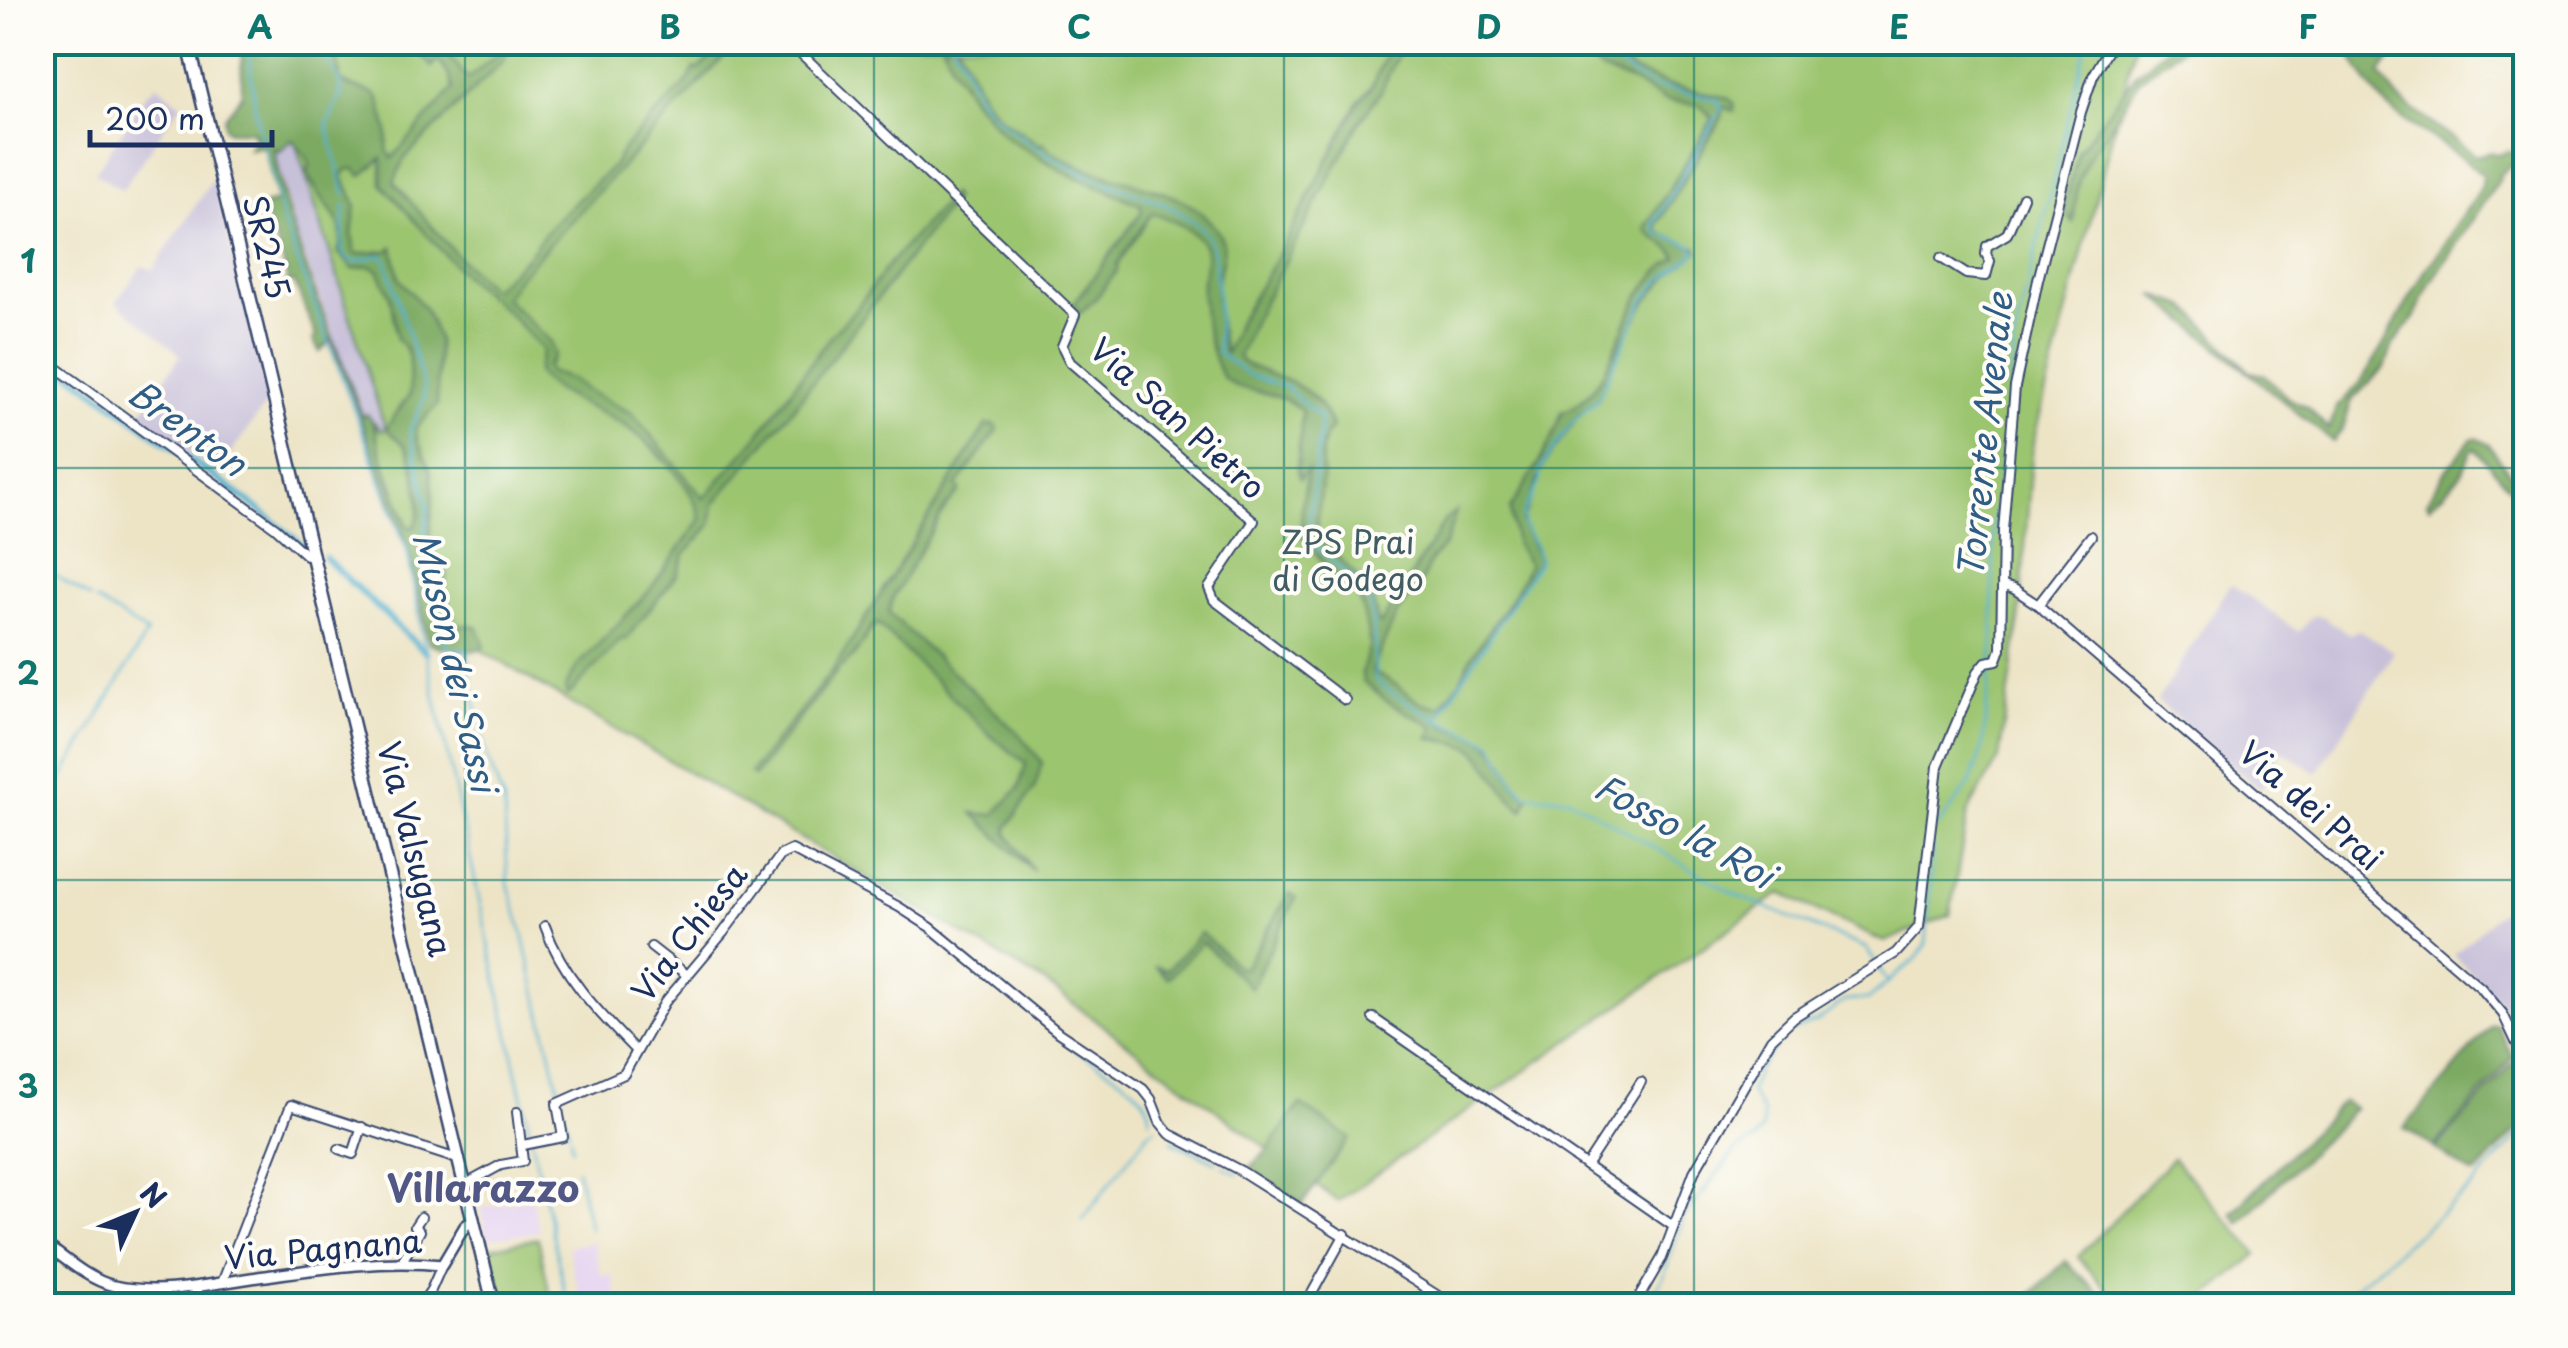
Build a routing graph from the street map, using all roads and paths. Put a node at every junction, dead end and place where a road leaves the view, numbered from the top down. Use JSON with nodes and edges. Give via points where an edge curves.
{"nodes":[{"id":1,"x":188,"y":42,"type":"edge"},
{"id":2,"x":789,"y":42,"type":"edge"},
{"id":3,"x":2113,"y":42,"type":"edge"},
{"id":4,"x":2022,"y":196,"type":"dead end"},
{"id":5,"x":1941,"y":258,"type":"dead end"},
{"id":6,"x":42,"y":356,"type":"edge"},
{"id":7,"x":277,"y":405,"type":"joint"},
{"id":8,"x":2091,"y":536,"type":"dead end"},
{"id":9,"x":314,"y":556,"type":"junction"},
{"id":10,"x":2002,"y":586,"type":"junction"},
{"id":11,"x":2038,"y":605,"type":"junction"},
{"id":12,"x":1345,"y":700,"type":"dead end"},
{"id":13,"x":545,"y":926,"type":"dead end"},
{"id":14,"x":650,"y":947,"type":"dead end"},
{"id":15,"x":687,"y":975,"type":"junction"},
{"id":16,"x":1373,"y":1018,"type":"dead end"},
{"id":17,"x":636,"y":1051,"type":"junction"},
{"id":18,"x":2526,"y":1062,"type":"edge"},
{"id":19,"x":1641,"y":1082,"type":"dead end"},
{"id":20,"x":517,"y":1112,"type":"dead end"},
{"id":21,"x":362,"y":1127,"type":"junction"},
{"id":22,"x":530,"y":1144,"type":"junction"},
{"id":23,"x":339,"y":1149,"type":"dead end"},
{"id":24,"x":460,"y":1160,"type":"junction"},
{"id":25,"x":1586,"y":1166,"type":"junction"},
{"id":26,"x":466,"y":1184,"type":"junction"},
{"id":27,"x":421,"y":1217,"type":"dead end"},
{"id":28,"x":474,"y":1220,"type":"junction"},
{"id":29,"x":1673,"y":1226,"type":"junction"},
{"id":30,"x":1345,"y":1234,"type":"junction"},
{"id":31,"x":42,"y":1242,"type":"edge"},
{"id":32,"x":401,"y":1263,"type":"junction"},
{"id":33,"x":442,"y":1265,"type":"junction"},
{"id":34,"x":222,"y":1283,"type":"junction"},
{"id":35,"x":199,"y":1286,"type":"junction"},
{"id":36,"x":188,"y":1306,"type":"edge"},
{"id":37,"x":310,"y":1306,"type":"edge"},
{"id":38,"x":326,"y":1306,"type":"edge"},
{"id":39,"x":420,"y":1306,"type":"edge"},
{"id":40,"x":494,"y":1306,"type":"edge"},
{"id":41,"x":1305,"y":1306,"type":"edge"},
{"id":42,"x":1454,"y":1306,"type":"edge"},
{"id":43,"x":1634,"y":1306,"type":"edge"}],
"edges":[{"from":1,"to":7,"type":"main road","name":"SR245","number":"SR245"},
{"from":2,"to":12,"type":"street","name":"Via San Pietro","via":[[1075,314],[1062,346],[1070,362],[1254,522],[1208,588],[1214,600]]},
{"from":3,"to":10,"type":"street","via":[[2088,88],[2014,387]]},
{"from":4,"to":5,"type":"street","via":[[2007,234],[1987,246],[1986,276],[1966,274]]},
{"from":6,"to":9,"type":"street"},
{"from":7,"to":9,"type":"main road","name":"Via Valsugana","number":"SR245"},
{"from":8,"to":11,"type":"street"},
{"from":9,"to":24,"type":"main road","name":"Via Valsugana","number":"SR245"},
{"from":10,"to":11,"type":"street","name":"Via dei Prai"},
{"from":10,"to":29,"type":"street","via":[[2001,649],[1978,672],[1938,766],[1920,927],[1906,945],[1794,1017],[1772,1039],[1694,1172]]},
{"from":11,"to":18,"type":"street","name":"Via dei Prai","via":[[2481,988],[2503,1014]]},
{"from":13,"to":17,"type":"street","name":"Via Chiesa","via":[[578,987]]},
{"from":14,"to":15,"type":"street"},
{"from":15,"to":17,"type":"street","name":"Via Chiesa"},
{"from":15,"to":30,"type":"street","name":"Via Chiesa","via":[[789,850],[939,934],[1059,1033],[1143,1089],[1170,1134]]},
{"from":16,"to":25,"type":"street"},
{"from":17,"to":22,"type":"street","name":"Via Chiesa","via":[[618,1079],[557,1104],[563,1136]]},
{"from":19,"to":25,"type":"street"},
{"from":20,"to":22,"type":"street"},
{"from":21,"to":23,"type":"street","via":[[353,1154]]},
{"from":21,"to":24,"type":"street"},
{"from":21,"to":34,"type":"street","via":[[291,1104]]},
{"from":22,"to":26,"type":"street","name":"Via Chiesa","via":[[524,1162]]},
{"from":24,"to":26,"type":"main road","name":"Via Valsugana","number":"SR245"},
{"from":25,"to":29,"type":"street"},
{"from":26,"to":28,"type":"main road","name":"Via Valsugana","number":"SR245"},
{"from":27,"to":32,"type":"street"},
{"from":28,"to":33,"type":"street"},
{"from":28,"to":40,"type":"main road","name":"Via Valsugana","number":"SR245"},
{"from":29,"to":43,"type":"street"},
{"from":30,"to":41,"type":"street"},
{"from":30,"to":42,"type":"street"},
{"from":31,"to":35,"type":"street","name":"Via Pagnana","via":[[113,1286]]},
{"from":32,"to":33,"type":"street","name":"Via Pagnana"},
{"from":32,"to":34,"type":"street","name":"Via Pagnana"},
{"from":33,"to":39,"type":"street"},
{"from":34,"to":35,"type":"street","name":"Via Pagnana"},
{"from":35,"to":36,"type":"street"},
{"from":37,"to":38,"type":"street"}]}
